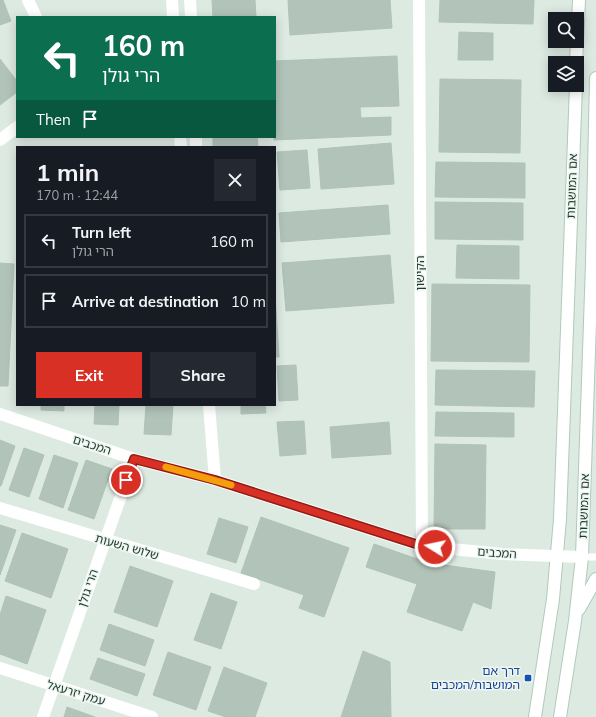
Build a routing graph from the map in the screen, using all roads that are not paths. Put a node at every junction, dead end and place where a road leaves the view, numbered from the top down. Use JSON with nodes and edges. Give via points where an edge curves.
{"nodes":[{"id":1,"x":28,"y":0,"type":"edge"},
{"id":2,"x":172,"y":0,"type":"edge"},
{"id":3,"x":190,"y":0,"type":"edge"},
{"id":4,"x":419,"y":0,"type":"edge"},
{"id":5,"x":578,"y":0,"type":"edge"},
{"id":6,"x":36,"y":16,"type":"edge"},
{"id":7,"x":173,"y":16,"type":"edge"},
{"id":8,"x":191,"y":16,"type":"edge"},
{"id":9,"x":576,"y":56,"type":"edge"},
{"id":10,"x":596,"y":78,"type":"edge"},
{"id":11,"x":576,"y":92,"type":"edge"},
{"id":12,"x":16,"y":128,"type":"edge"},
{"id":13,"x":0,"y":140,"type":"edge"},
{"id":14,"x":209,"y":406,"type":"edge"},
{"id":15,"x":0,"y":414,"type":"edge"},
{"id":16,"x":134,"y":459,"type":"junction"},
{"id":17,"x":215,"y":480,"type":"junction"},
{"id":18,"x":0,"y":508,"type":"edge"},
{"id":19,"x":105,"y":540,"type":"junction"},
{"id":20,"x":422,"y":546,"type":"junction"},
{"id":21,"x":558,"y":556,"type":"junction"},
{"id":22,"x":582,"y":556,"type":"junction"},
{"id":23,"x":596,"y":557,"type":"edge"},
{"id":24,"x":596,"y":579,"type":"edge"},
{"id":25,"x":254,"y":584,"type":"dead end"},
{"id":26,"x":574,"y":621,"type":"junction"},
{"id":27,"x":0,"y":668,"type":"edge"},
{"id":28,"x":54,"y":686,"type":"junction"},
{"id":29,"x":43,"y":717,"type":"edge"},
{"id":30,"x":152,"y":717,"type":"edge"},
{"id":31,"x":535,"y":717,"type":"edge"},
{"id":32,"x":560,"y":717,"type":"edge"}],
"edges":[{"from":1,"to":6,"type":"street"},
{"from":2,"to":7,"type":"street"},
{"from":3,"to":8,"type":"street"},
{"from":4,"to":20,"type":"street","name":"הקישון"},
{"from":5,"to":9,"type":"street"},
{"from":10,"to":22,"type":"street","name":"אם המושבות"},
{"from":11,"to":21,"type":"street","name":"אם המושבות"},
{"from":12,"to":13,"type":"street"},
{"from":14,"to":17,"type":"street"},
{"from":15,"to":16,"type":"street","name":"המכבים"},
{"from":16,"to":17,"type":"street","name":"המכבים"},
{"from":16,"to":19,"type":"street","name":"הרי גולן"},
{"from":17,"to":20,"type":"street","name":"המכבים"},
{"from":18,"to":19,"type":"street","name":"שלוש השעות"},
{"from":19,"to":25,"type":"street","name":"שלוש השעות"},
{"from":19,"to":28,"type":"street","name":"הרי גולן"},
{"from":20,"to":21,"type":"street","name":"המכבים","via":[[502,554]]},
{"from":21,"to":22,"type":"street","name":"המכבים"},
{"from":21,"to":31,"type":"street","name":"אם המושבות"},
{"from":22,"to":23,"type":"lane"},
{"from":22,"to":26,"type":"street","name":"אם המושבות"},
{"from":24,"to":26,"type":"street","via":[[582,601]]},
{"from":26,"to":32,"type":"street","name":"אם המושבות"},
{"from":27,"to":28,"type":"street","name":"עמק יזרעאל"},
{"from":28,"to":29,"type":"street","name":"הרי גולן"},
{"from":28,"to":30,"type":"street","name":"עמק יזרעאל"}]}
